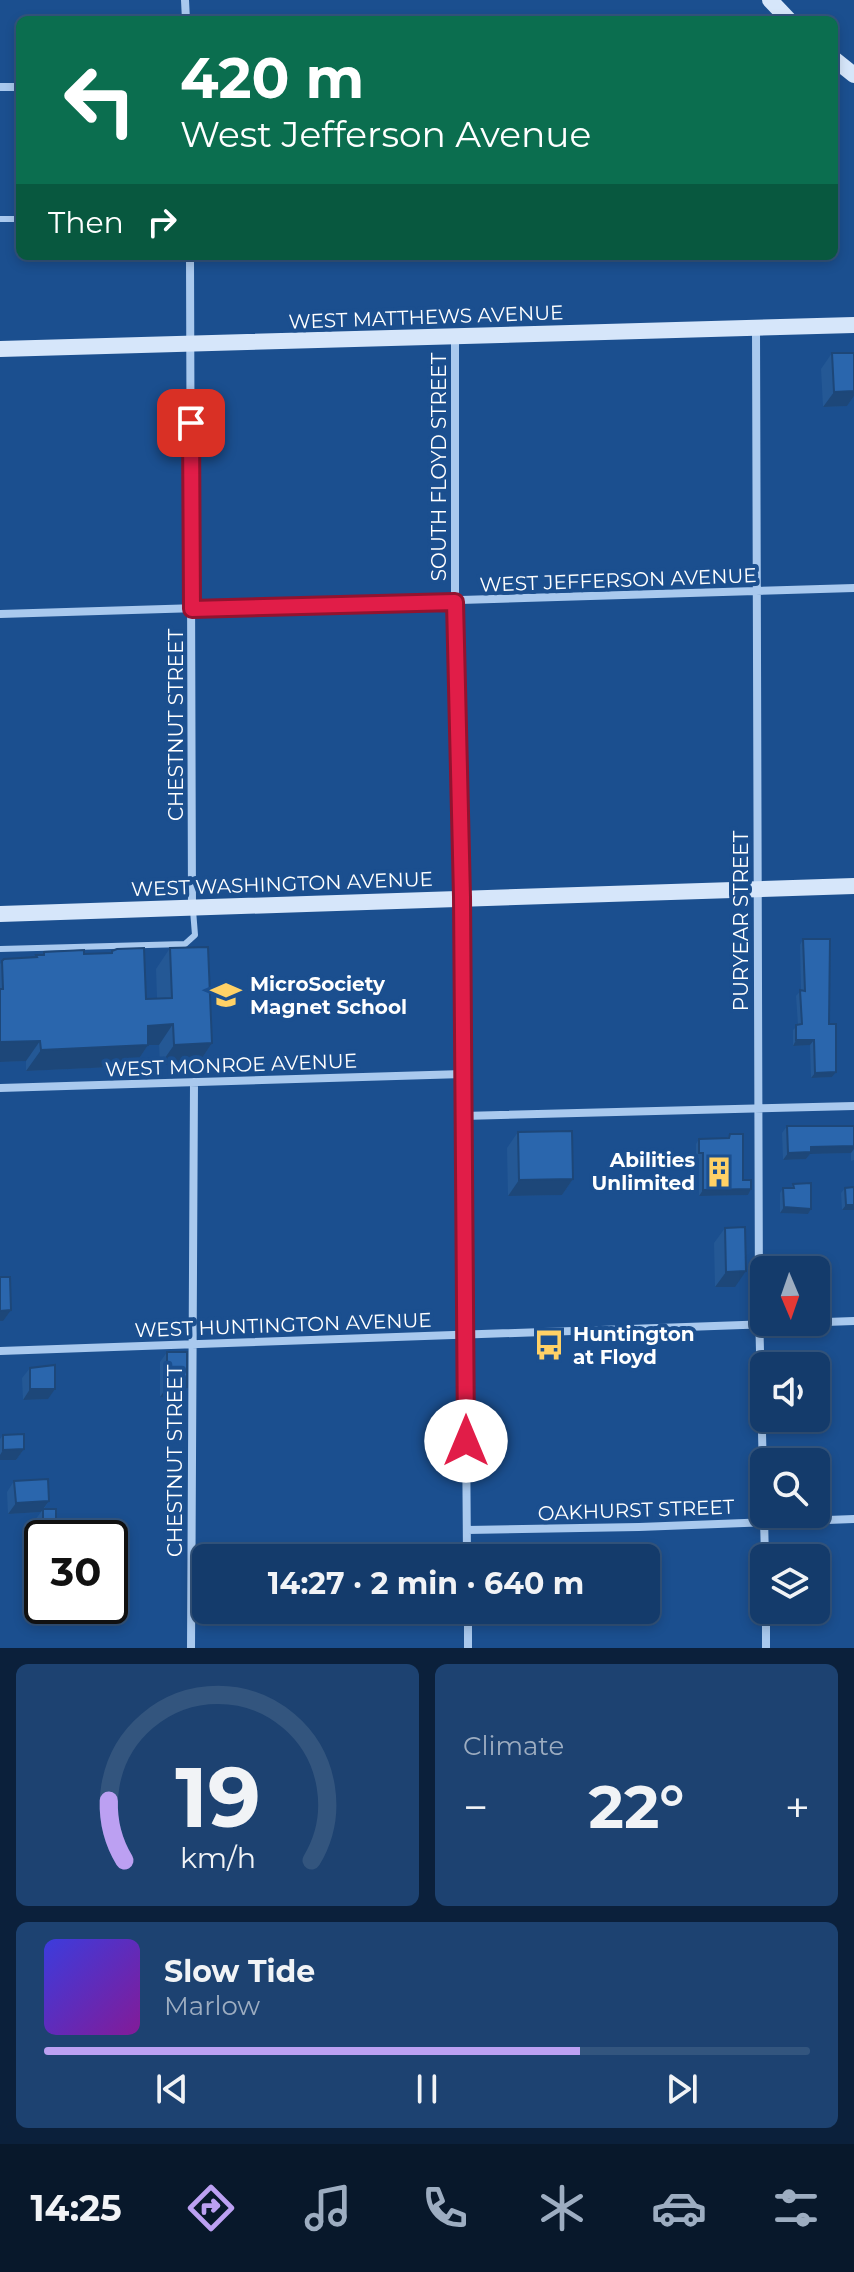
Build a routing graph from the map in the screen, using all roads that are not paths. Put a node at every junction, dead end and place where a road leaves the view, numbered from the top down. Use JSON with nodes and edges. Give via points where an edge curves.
{"nodes":[{"id":1,"x":770,"y":0,"type":"edge"},
{"id":2,"x":785,"y":16,"type":"edge"},
{"id":3,"x":838,"y":62,"type":"edge"},
{"id":4,"x":854,"y":75,"type":"edge"},
{"id":5,"x":190,"y":260,"type":"edge"},
{"id":6,"x":854,"y":325,"type":"edge"},
{"id":7,"x":756,"y":329,"type":"junction"},
{"id":8,"x":455,"y":336,"type":"junction"},
{"id":9,"x":191,"y":343,"type":"junction"},
{"id":10,"x":0,"y":349,"type":"edge"},
{"id":11,"x":854,"y":588,"type":"edge"},
{"id":12,"x":755,"y":592,"type":"junction"},
{"id":13,"x":455,"y":602,"type":"junction"},
{"id":14,"x":192,"y":609,"type":"junction"},
{"id":15,"x":0,"y":614,"type":"edge"},
{"id":16,"x":854,"y":886,"type":"edge"},
{"id":17,"x":756,"y":890,"type":"junction"},
{"id":18,"x":462,"y":897,"type":"junction"},
{"id":19,"x":192,"y":907,"type":"junction"},
{"id":20,"x":0,"y":914,"type":"edge"},
{"id":21,"x":0,"y":949,"type":"edge"},
{"id":22,"x":463,"y":1074,"type":"junction"},
{"id":23,"x":194,"y":1082,"type":"junction"},
{"id":24,"x":0,"y":1088,"type":"edge"},
{"id":25,"x":854,"y":1106,"type":"edge"},
{"id":26,"x":758,"y":1109,"type":"junction"},
{"id":27,"x":463,"y":1116,"type":"junction"},
{"id":28,"x":759,"y":1256,"type":"edge"},
{"id":29,"x":854,"y":1321,"type":"edge"},
{"id":30,"x":830,"y":1322,"type":"edge"},
{"id":31,"x":750,"y":1324,"type":"edge"},
{"id":32,"x":464,"y":1335,"type":"junction"},
{"id":33,"x":759,"y":1336,"type":"edge"},
{"id":34,"x":192,"y":1344,"type":"junction"},
{"id":35,"x":0,"y":1351,"type":"edge"},
{"id":36,"x":762,"y":1448,"type":"edge"},
{"id":37,"x":750,"y":1518,"type":"edge"},
{"id":38,"x":830,"y":1518,"type":"edge"},
{"id":39,"x":854,"y":1519,"type":"edge"},
{"id":40,"x":467,"y":1530,"type":"junction"},
{"id":41,"x":467,"y":1544,"type":"edge"},
{"id":42,"x":468,"y":1624,"type":"edge"},
{"id":43,"x":766,"y":1624,"type":"edge"},
{"id":44,"x":191,"y":1648,"type":"edge"},
{"id":45,"x":468,"y":1648,"type":"edge"},
{"id":46,"x":766,"y":1648,"type":"edge"}],
"edges":[{"from":1,"to":2,"type":"street"},
{"from":3,"to":4,"type":"street"},
{"from":5,"to":9,"type":"street","name":"CHESTNUT STREET"},
{"from":6,"to":7,"type":"street","name":"WEST MATTHEWS AVENUE"},
{"from":7,"to":8,"type":"street","name":"WEST MATTHEWS AVENUE"},
{"from":7,"to":12,"type":"street","name":"PURYEAR STREET"},
{"from":8,"to":9,"type":"street","name":"WEST MATTHEWS AVENUE"},
{"from":8,"to":13,"type":"street","name":"SOUTH FLOYD STREET"},
{"from":9,"to":10,"type":"street","name":"WEST MATTHEWS AVENUE"},
{"from":9,"to":14,"type":"street","name":"CHESTNUT STREET"},
{"from":11,"to":12,"type":"street","name":"WEST JEFFERSON AVENUE"},
{"from":12,"to":13,"type":"street","name":"WEST JEFFERSON AVENUE"},
{"from":12,"to":17,"type":"street","name":"PURYEAR STREET"},
{"from":13,"to":14,"type":"street","name":"WEST JEFFERSON AVENUE"},
{"from":13,"to":18,"type":"street","name":"SOUTH FLOYD STREET"},
{"from":14,"to":15,"type":"street","name":"WEST JEFFERSON AVENUE"},
{"from":14,"to":19,"type":"street","name":"CHESTNUT STREET"},
{"from":16,"to":17,"type":"street","name":"WEST WASHINGTON AVENUE"},
{"from":17,"to":18,"type":"street","name":"WEST WASHINGTON AVENUE"},
{"from":17,"to":26,"type":"street","name":"PURYEAR STREET"},
{"from":18,"to":19,"type":"street","name":"WEST WASHINGTON AVENUE"},
{"from":18,"to":22,"type":"street","name":"SOUTH FLOYD STREET"},
{"from":19,"to":20,"type":"street","name":"WEST WASHINGTON AVENUE"},
{"from":19,"to":21,"type":"lane","via":[[195,935],[185,944]]},
{"from":22,"to":23,"type":"street","name":"WEST MONROE AVENUE"},
{"from":22,"to":27,"type":"street","name":"SOUTH FLOYD STREET"},
{"from":23,"to":24,"type":"street","name":"WEST MONROE AVENUE"},
{"from":23,"to":34,"type":"street","name":"CHESTNUT STREET"},
{"from":25,"to":26,"type":"street"},
{"from":26,"to":27,"type":"street"},
{"from":26,"to":28,"type":"street","name":"PURYEAR STREET"},
{"from":27,"to":32,"type":"street","name":"SOUTH FLOYD STREET"},
{"from":29,"to":30,"type":"street","name":"WEST HUNTINGTON AVENUE"},
{"from":31,"to":32,"type":"street","name":"WEST HUNTINGTON AVENUE"},
{"from":32,"to":34,"type":"street","name":"WEST HUNTINGTON AVENUE"},
{"from":32,"to":40,"type":"street","name":"SOUTH FLOYD STREET"},
{"from":33,"to":36,"type":"street","name":"PURYEAR STREET"},
{"from":34,"to":35,"type":"street","name":"WEST HUNTINGTON AVENUE"},
{"from":34,"to":44,"type":"street","name":"CHESTNUT STREET"},
{"from":37,"to":40,"type":"street","name":"OAKHURST STREET"},
{"from":38,"to":39,"type":"street","name":"OAKHURST STREET"},
{"from":40,"to":41,"type":"street","name":"SOUTH FLOYD STREET"},
{"from":42,"to":45,"type":"street"},
{"from":43,"to":46,"type":"street"}]}
